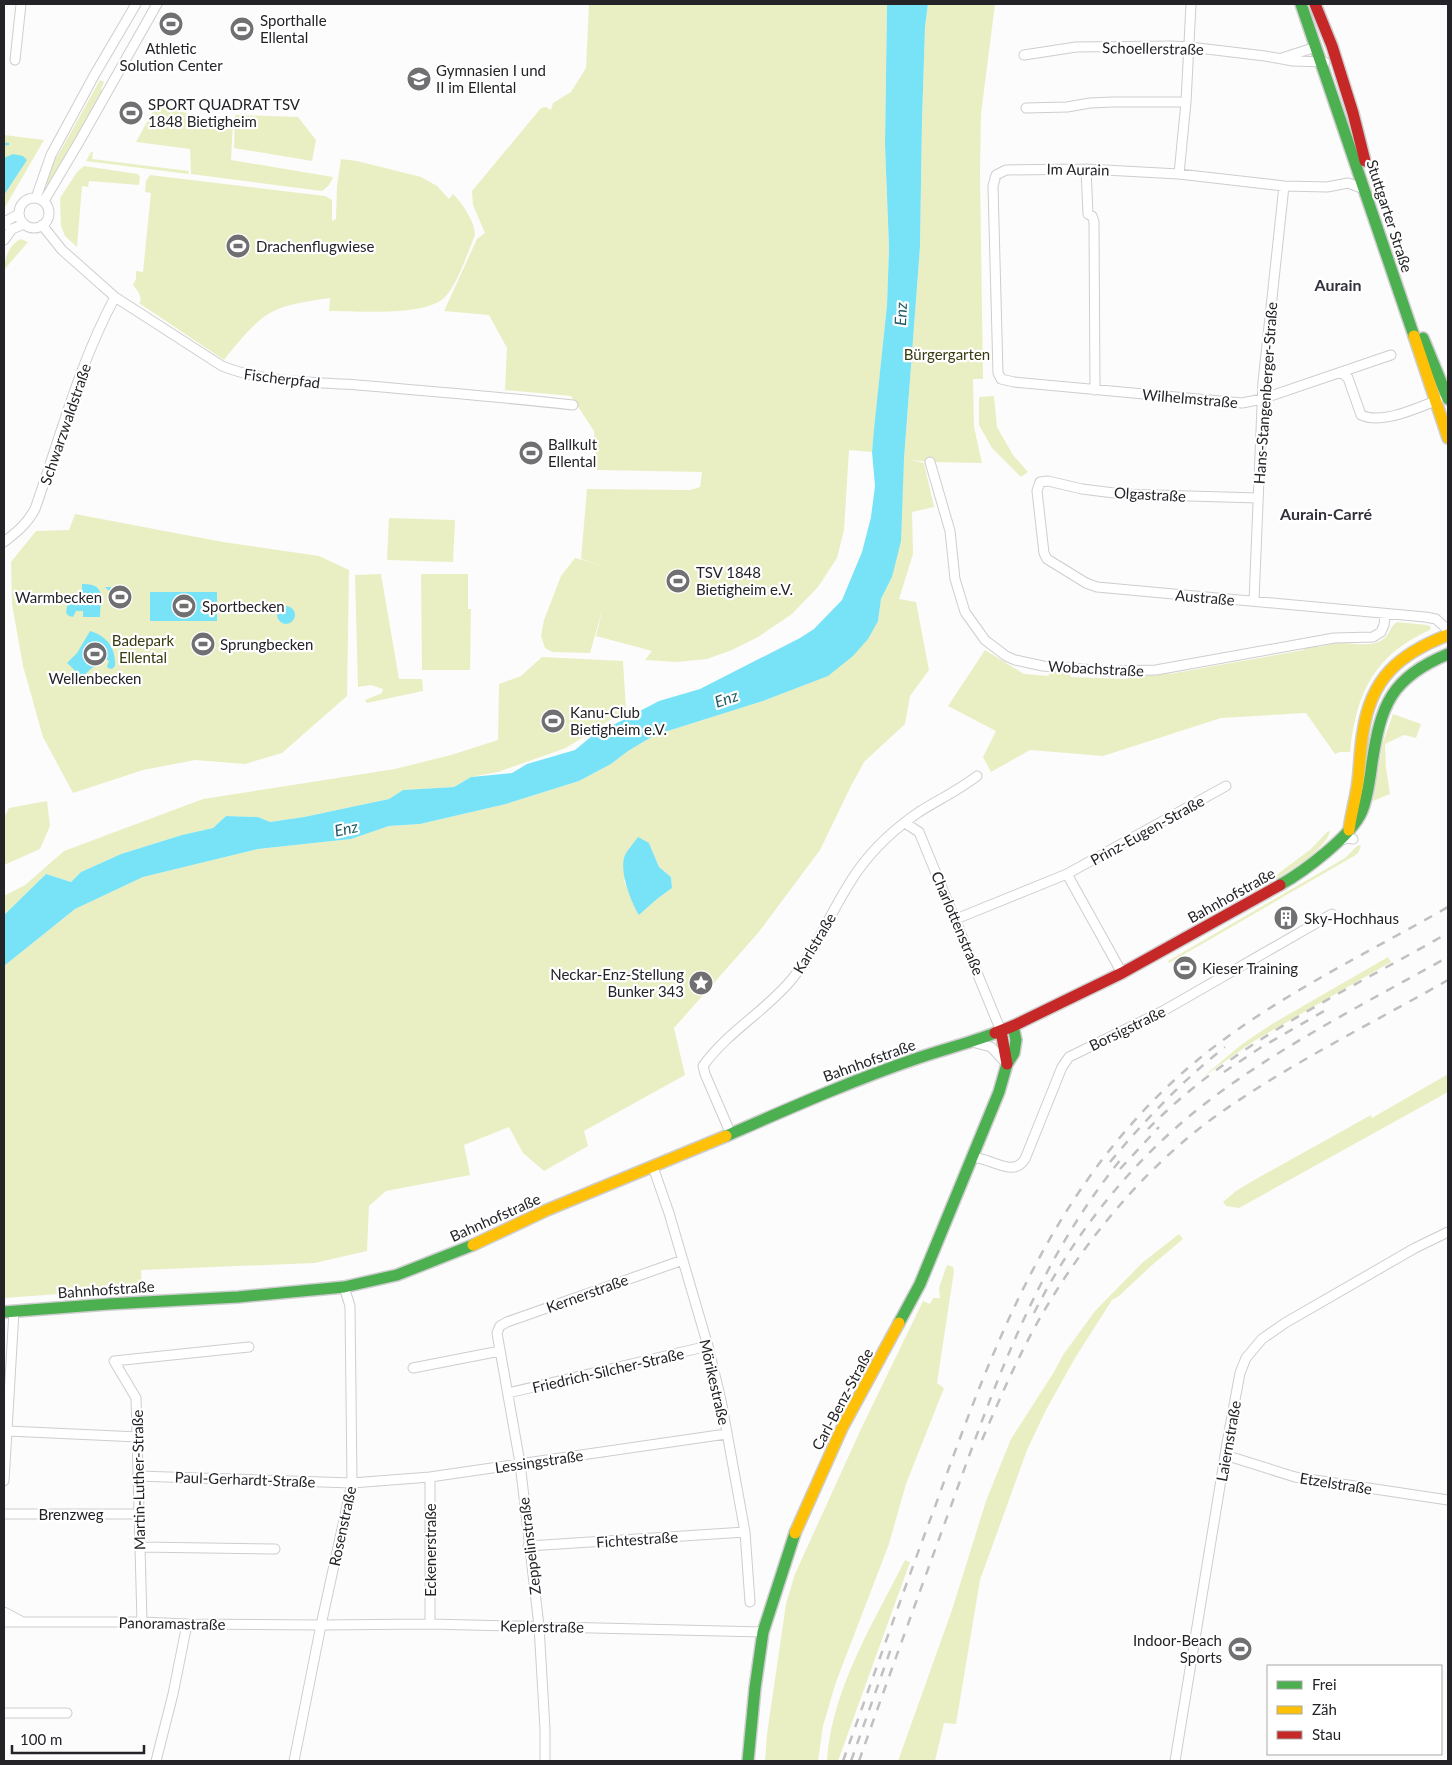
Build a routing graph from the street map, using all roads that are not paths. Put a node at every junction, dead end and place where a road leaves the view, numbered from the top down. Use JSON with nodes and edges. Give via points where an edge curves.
{"nodes":[{"id":1,"x":21,"y":4,"type":"edge"},
{"id":2,"x":136,"y":4,"type":"edge"},
{"id":3,"x":157,"y":4,"type":"edge"},
{"id":4,"x":1191,"y":4,"type":"edge"},
{"id":5,"x":1301,"y":4,"type":"edge"},
{"id":6,"x":1315,"y":4,"type":"edge"},
{"id":7,"x":1190,"y":47,"type":"junction"},
{"id":8,"x":1316,"y":47,"type":"junction"},
{"id":9,"x":1024,"y":55,"type":"dead end"},
{"id":10,"x":1282,"y":58,"type":"junction"},
{"id":11,"x":15,"y":60,"type":"dead end"},
{"id":12,"x":1336,"y":60,"type":"junction"},
{"id":13,"x":1322,"y":62,"type":"junction"},
{"id":14,"x":1186,"y":102,"type":"junction"},
{"id":15,"x":1026,"y":108,"type":"dead end"},
{"id":16,"x":1086,"y":169,"type":"junction"},
{"id":17,"x":1179,"y":174,"type":"junction"},
{"id":18,"x":1284,"y":186,"type":"junction"},
{"id":19,"x":1365,"y":190,"type":"junction"},
{"id":20,"x":40,"y":200,"type":"junction"},
{"id":21,"x":20,"y":214,"type":"junction"},
{"id":22,"x":24,"y":224,"type":"junction"},
{"id":23,"x":4,"y":225,"type":"edge"},
{"id":24,"x":42,"y":225,"type":"junction"},
{"id":25,"x":4,"y":240,"type":"edge"},
{"id":26,"x":116,"y":297,"type":"junction"},
{"id":27,"x":1392,"y":355,"type":"dead end"},
{"id":28,"x":1341,"y":372,"type":"junction"},
{"id":29,"x":1001,"y":379,"type":"joint"},
{"id":30,"x":1095,"y":390,"type":"junction"},
{"id":31,"x":1448,"y":398,"type":"edge"},
{"id":32,"x":1262,"y":399,"type":"junction"},
{"id":33,"x":1436,"y":401,"type":"junction"},
{"id":34,"x":573,"y":405,"type":"dead end"},
{"id":35,"x":1448,"y":438,"type":"edge"},
{"id":36,"x":930,"y":462,"type":"dead end"},
{"id":37,"x":1043,"y":481,"type":"joint"},
{"id":38,"x":1258,"y":498,"type":"junction"},
{"id":39,"x":4,"y":542,"type":"edge"},
{"id":40,"x":1254,"y":601,"type":"junction"},
{"id":41,"x":1385,"y":614,"type":"junction"},
{"id":42,"x":1448,"y":630,"type":"edge"},
{"id":43,"x":1448,"y":635,"type":"edge"},
{"id":44,"x":1448,"y":654,"type":"edge"},
{"id":45,"x":977,"y":776,"type":"dead end"},
{"id":46,"x":1226,"y":786,"type":"dead end"},
{"id":47,"x":905,"y":823,"type":"junction"},
{"id":48,"x":1351,"y":834,"type":"junction"},
{"id":49,"x":1067,"y":874,"type":"junction"},
{"id":50,"x":1332,"y":914,"type":"dead end"},
{"id":51,"x":956,"y":919,"type":"junction"},
{"id":52,"x":1122,"y":973,"type":"junction"},
{"id":53,"x":1013,"y":1026,"type":"junction"},
{"id":54,"x":1001,"y":1031,"type":"junction"},
{"id":55,"x":972,"y":1042,"type":"junction"},
{"id":56,"x":1007,"y":1064,"type":"junction"},
{"id":57,"x":730,"y":1132,"type":"junction"},
{"id":58,"x":972,"y":1157,"type":"junction"},
{"id":59,"x":653,"y":1167,"type":"junction"},
{"id":60,"x":1448,"y":1232,"type":"edge"},
{"id":61,"x":682,"y":1260,"type":"junction"},
{"id":62,"x":344,"y":1287,"type":"junction"},
{"id":63,"x":9,"y":1311,"type":"edge"},
{"id":64,"x":496,"y":1333,"type":"joint"},
{"id":65,"x":708,"y":1346,"type":"junction"},
{"id":66,"x":250,"y":1347,"type":"dead end"},
{"id":67,"x":500,"y":1351,"type":"junction"},
{"id":68,"x":414,"y":1368,"type":"dead end"},
{"id":69,"x":508,"y":1393,"type":"junction"},
{"id":70,"x":8,"y":1431,"type":"junction"},
{"id":71,"x":726,"y":1434,"type":"junction"},
{"id":72,"x":138,"y":1437,"type":"junction"},
{"id":73,"x":1225,"y":1455,"type":"junction"},
{"id":74,"x":520,"y":1463,"type":"junction"},
{"id":75,"x":137,"y":1476,"type":"junction"},
{"id":76,"x":430,"y":1477,"type":"junction"},
{"id":77,"x":4,"y":1481,"type":"edge"},
{"id":78,"x":352,"y":1483,"type":"junction"},
{"id":79,"x":1448,"y":1500,"type":"edge"},
{"id":80,"x":4,"y":1514,"type":"edge"},
{"id":81,"x":139,"y":1514,"type":"junction"},
{"id":82,"x":745,"y":1532,"type":"junction"},
{"id":83,"x":528,"y":1546,"type":"junction"},
{"id":84,"x":140,"y":1547,"type":"junction"},
{"id":85,"x":275,"y":1549,"type":"dead end"},
{"id":86,"x":750,"y":1602,"type":"dead end"},
{"id":87,"x":4,"y":1612,"type":"edge"},
{"id":88,"x":4,"y":1622,"type":"edge"},
{"id":89,"x":142,"y":1622,"type":"junction"},
{"id":90,"x":23,"y":1623,"type":"junction"},
{"id":91,"x":187,"y":1624,"type":"junction"},
{"id":92,"x":430,"y":1624,"type":"junction"},
{"id":93,"x":321,"y":1625,"type":"junction"},
{"id":94,"x":540,"y":1626,"type":"junction"},
{"id":95,"x":763,"y":1632,"type":"junction"},
{"id":96,"x":4,"y":1713,"type":"edge"},
{"id":97,"x":68,"y":1713,"type":"dead end"},
{"id":98,"x":156,"y":1761,"type":"edge"},
{"id":99,"x":294,"y":1761,"type":"edge"},
{"id":100,"x":545,"y":1761,"type":"edge"},
{"id":101,"x":748,"y":1761,"type":"edge"},
{"id":102,"x":1175,"y":1761,"type":"edge"}],
"edges":[{"from":1,"to":11,"type":"street"},
{"from":2,"to":20,"type":"street","via":[[51,155]]},
{"from":3,"to":20,"type":"street","via":[[80,142]]},
{"from":4,"to":7,"type":"street"},
{"from":5,"to":8,"type":"street","name":"Stuttgarter Straße"},
{"from":6,"to":12,"type":"street","name":"Stuttgarter Straße"},
{"from":7,"to":9,"type":"street","name":"Schoellerstraße","via":[[1076,47]]},
{"from":7,"to":10,"type":"street","name":"Schoellerstraße"},
{"from":7,"to":14,"type":"street"},
{"from":8,"to":10,"type":"street","name":"Schoellerstraße"},
{"from":8,"to":13,"type":"street","name":"Stuttgarter Straße"},
{"from":10,"to":13,"type":"street","name":"Schoellerstraße"},
{"from":12,"to":13,"type":"street","name":"Schoellerstraße"},
{"from":12,"to":31,"type":"street","name":"Stuttgarter Straße","via":[[1363,156],[1425,344]]},
{"from":13,"to":19,"type":"street","name":"Stuttgarter Straße"},
{"from":14,"to":15,"type":"street","via":[[1106,102]]},
{"from":14,"to":17,"type":"street"},
{"from":16,"to":17,"type":"street","name":"Im Aurain"},
{"from":16,"to":29,"type":"street","name":"Im Aurain","via":[[1006,170],[993,180],[998,368]]},
{"from":16,"to":30,"type":"street","via":[[1088,214],[1094,222]]},
{"from":17,"to":18,"type":"street","name":"Im Aurain"},
{"from":18,"to":19,"type":"street","name":"Im Aurain","via":[[1327,187],[1348,183]]},
{"from":18,"to":32,"type":"street","name":"Hans-Stangenberger-Straße"},
{"from":19,"to":33,"type":"street","name":"Stuttgarter Straße"},
{"from":20,"to":21,"type":"street","via":[[24,202]]},
{"from":20,"to":24,"type":"street","via":[[47,206],[48,216]]},
{"from":21,"to":22,"type":"street"},
{"from":21,"to":23,"type":"street"},
{"from":22,"to":24,"type":"street"},
{"from":22,"to":25,"type":"street","via":[[12,229]]},
{"from":24,"to":26,"type":"street","name":"Fischerpfad","via":[[62,250]]},
{"from":26,"to":34,"type":"street","name":"Fischerpfad","via":[[222,366],[242,374]]},
{"from":26,"to":39,"type":"street","name":"Schwarzwaldstraße","via":[[103,320],[75,389],[35,509],[21,530]]},
{"from":27,"to":28,"type":"street","name":"Wilhelmstraße"},
{"from":28,"to":32,"type":"street","name":"Wilhelmstraße"},
{"from":28,"to":33,"type":"street","via":[[1348,378],[1361,415],[1368,418],[1385,418]]},
{"from":29,"to":30,"type":"street","name":"Wilhelmstraße"},
{"from":30,"to":32,"type":"street","name":"Wilhelmstraße","via":[[1242,403]]},
{"from":31,"to":33,"type":"street"},
{"from":32,"to":38,"type":"street","name":"Hans-Stangenberger-Straße"},
{"from":33,"to":35,"type":"street","name":"Stuttgarter Straße"},
{"from":36,"to":41,"type":"street","name":"Wobachstraße","via":[[950,531],[955,579],[965,612],[985,640],[1016,660],[1043,666],[1108,671],[1156,670],[1334,638],[1373,636],[1381,632]]},
{"from":37,"to":38,"type":"street","name":"Olgastraße","via":[[1116,494]]},
{"from":37,"to":40,"type":"street","name":"Austraße","via":[[1037,490],[1044,554],[1052,563],[1086,583],[1109,588]]},
{"from":38,"to":40,"type":"street","name":"Hans-Stangenberger-Straße"},
{"from":40,"to":41,"type":"street","name":"Austraße"},
{"from":41,"to":42,"type":"street","name":"Austraße","via":[[1432,618]]},
{"from":43,"to":48,"type":"street","via":[[1407,654],[1391,668],[1376,689],[1364,724]]},
{"from":44,"to":48,"type":"street","name":"Bahnhofstraße","via":[[1413,672],[1390,697],[1374,740],[1364,806]]},
{"from":45,"to":47,"type":"street","name":"Karlstraße"},
{"from":46,"to":49,"type":"street","name":"Prinz-Eugen-Straße"},
{"from":47,"to":51,"type":"street","name":"Charlottenstraße","via":[[919,832]]},
{"from":47,"to":57,"type":"street","name":"Karlstraße","via":[[859,868],[792,979],[726,1040],[703,1066]]},
{"from":48,"to":52,"type":"street","name":"Bahnhofstraße","via":[[1310,867]]},
{"from":49,"to":51,"type":"street","name":"Prinz-Eugen-Straße"},
{"from":49,"to":52,"type":"street"},
{"from":50,"to":58,"type":"street","name":"Borsigstraße","via":[[1162,1011],[1069,1058],[1062,1067],[1026,1159],[1019,1166],[1007,1168]]},
{"from":51,"to":54,"type":"street","name":"Charlottenstraße"},
{"from":52,"to":53,"type":"street","name":"Bahnhofstraße"},
{"from":53,"to":54,"type":"street","name":"Bahnhofstraße"},
{"from":53,"to":56,"type":"street","name":"Carl-Benz-Straße","via":[[1014,1053]]},
{"from":54,"to":55,"type":"street","name":"Bahnhofstraße"},
{"from":54,"to":56,"type":"street","name":"Carl-Benz-Straße"},
{"from":55,"to":56,"type":"street","via":[[991,1046]]},
{"from":55,"to":57,"type":"street","name":"Bahnhofstraße","via":[[840,1086]]},
{"from":56,"to":58,"type":"street","name":"Carl-Benz-Straße"},
{"from":57,"to":59,"type":"street","name":"Bahnhofstraße"},
{"from":58,"to":95,"type":"street","name":"Carl-Benz-Straße","via":[[920,1284],[820,1473],[783,1566]]},
{"from":59,"to":61,"type":"street","name":"Mörikestraße"},
{"from":59,"to":62,"type":"street","name":"Bahnhofstraße","via":[[398,1275]]},
{"from":60,"to":73,"type":"street","name":"Laiernstraße","via":[[1262,1339],[1246,1358],[1240,1373]]},
{"from":61,"to":64,"type":"street","name":"Kernerstraße","via":[[507,1322]]},
{"from":61,"to":65,"type":"street","name":"Mörikestraße"},
{"from":62,"to":63,"type":"street","name":"Bahnhofstraße"},
{"from":62,"to":78,"type":"street","name":"Rosenstraße","via":[[350,1306]]},
{"from":63,"to":70,"type":"street"},
{"from":64,"to":67,"type":"street","name":"Zeppelinstraße"},
{"from":65,"to":69,"type":"street","name":"Friedrich-Silcher-Straße"},
{"from":65,"to":71,"type":"street","name":"Mörikestraße"},
{"from":66,"to":72,"type":"street","name":"Martin-Luther-Straße","via":[[114,1360],[136,1398]]},
{"from":67,"to":68,"type":"street"},
{"from":67,"to":69,"type":"street","name":"Zeppelinstraße"},
{"from":69,"to":74,"type":"street","name":"Zeppelinstraße"},
{"from":70,"to":72,"type":"street"},
{"from":70,"to":77,"type":"street"},
{"from":71,"to":74,"type":"street","name":"Lessingstraße"},
{"from":71,"to":82,"type":"street","name":"Mörikestraße"},
{"from":72,"to":75,"type":"street","name":"Martin-Luther-Straße"},
{"from":73,"to":79,"type":"street","name":"Etzelstraße","via":[[1295,1477]]},
{"from":73,"to":102,"type":"street","name":"Laiernstraße"},
{"from":74,"to":76,"type":"street","name":"Lessingstraße"},
{"from":74,"to":83,"type":"street","name":"Zeppelinstraße"},
{"from":75,"to":78,"type":"street","name":"Paul-Gerhardt-Straße"},
{"from":75,"to":81,"type":"street","name":"Martin-Luther-Straße"},
{"from":76,"to":78,"type":"street","name":"Lessingstraße"},
{"from":76,"to":92,"type":"street","name":"Eckenerstraße"},
{"from":78,"to":93,"type":"street","name":"Rosenstraße"},
{"from":80,"to":81,"type":"street","name":"Brenzweg"},
{"from":81,"to":84,"type":"street","name":"Martin-Luther-Straße"},
{"from":82,"to":83,"type":"street","name":"Fichtestraße"},
{"from":82,"to":86,"type":"street","name":"Mörikestraße"},
{"from":83,"to":94,"type":"street","name":"Zeppelinstraße"},
{"from":84,"to":85,"type":"street"},
{"from":84,"to":89,"type":"street","name":"Martin-Luther-Straße"},
{"from":87,"to":90,"type":"street"},
{"from":88,"to":90,"type":"street","name":"Panoramastraße"},
{"from":89,"to":90,"type":"street","name":"Panoramastraße"},
{"from":89,"to":91,"type":"street","name":"Panoramastraße"},
{"from":91,"to":93,"type":"street","name":"Panoramastraße"},
{"from":91,"to":98,"type":"street"},
{"from":92,"to":93,"type":"street","name":"Keplerstraße"},
{"from":92,"to":94,"type":"street","name":"Keplerstraße"},
{"from":93,"to":99,"type":"street","name":"Rosenstraße"},
{"from":94,"to":95,"type":"street","name":"Keplerstraße"},
{"from":94,"to":100,"type":"street","name":"Zeppelinstraße"},
{"from":95,"to":101,"type":"street","name":"Carl-Benz-Straße"},
{"from":96,"to":97,"type":"street"}]}
